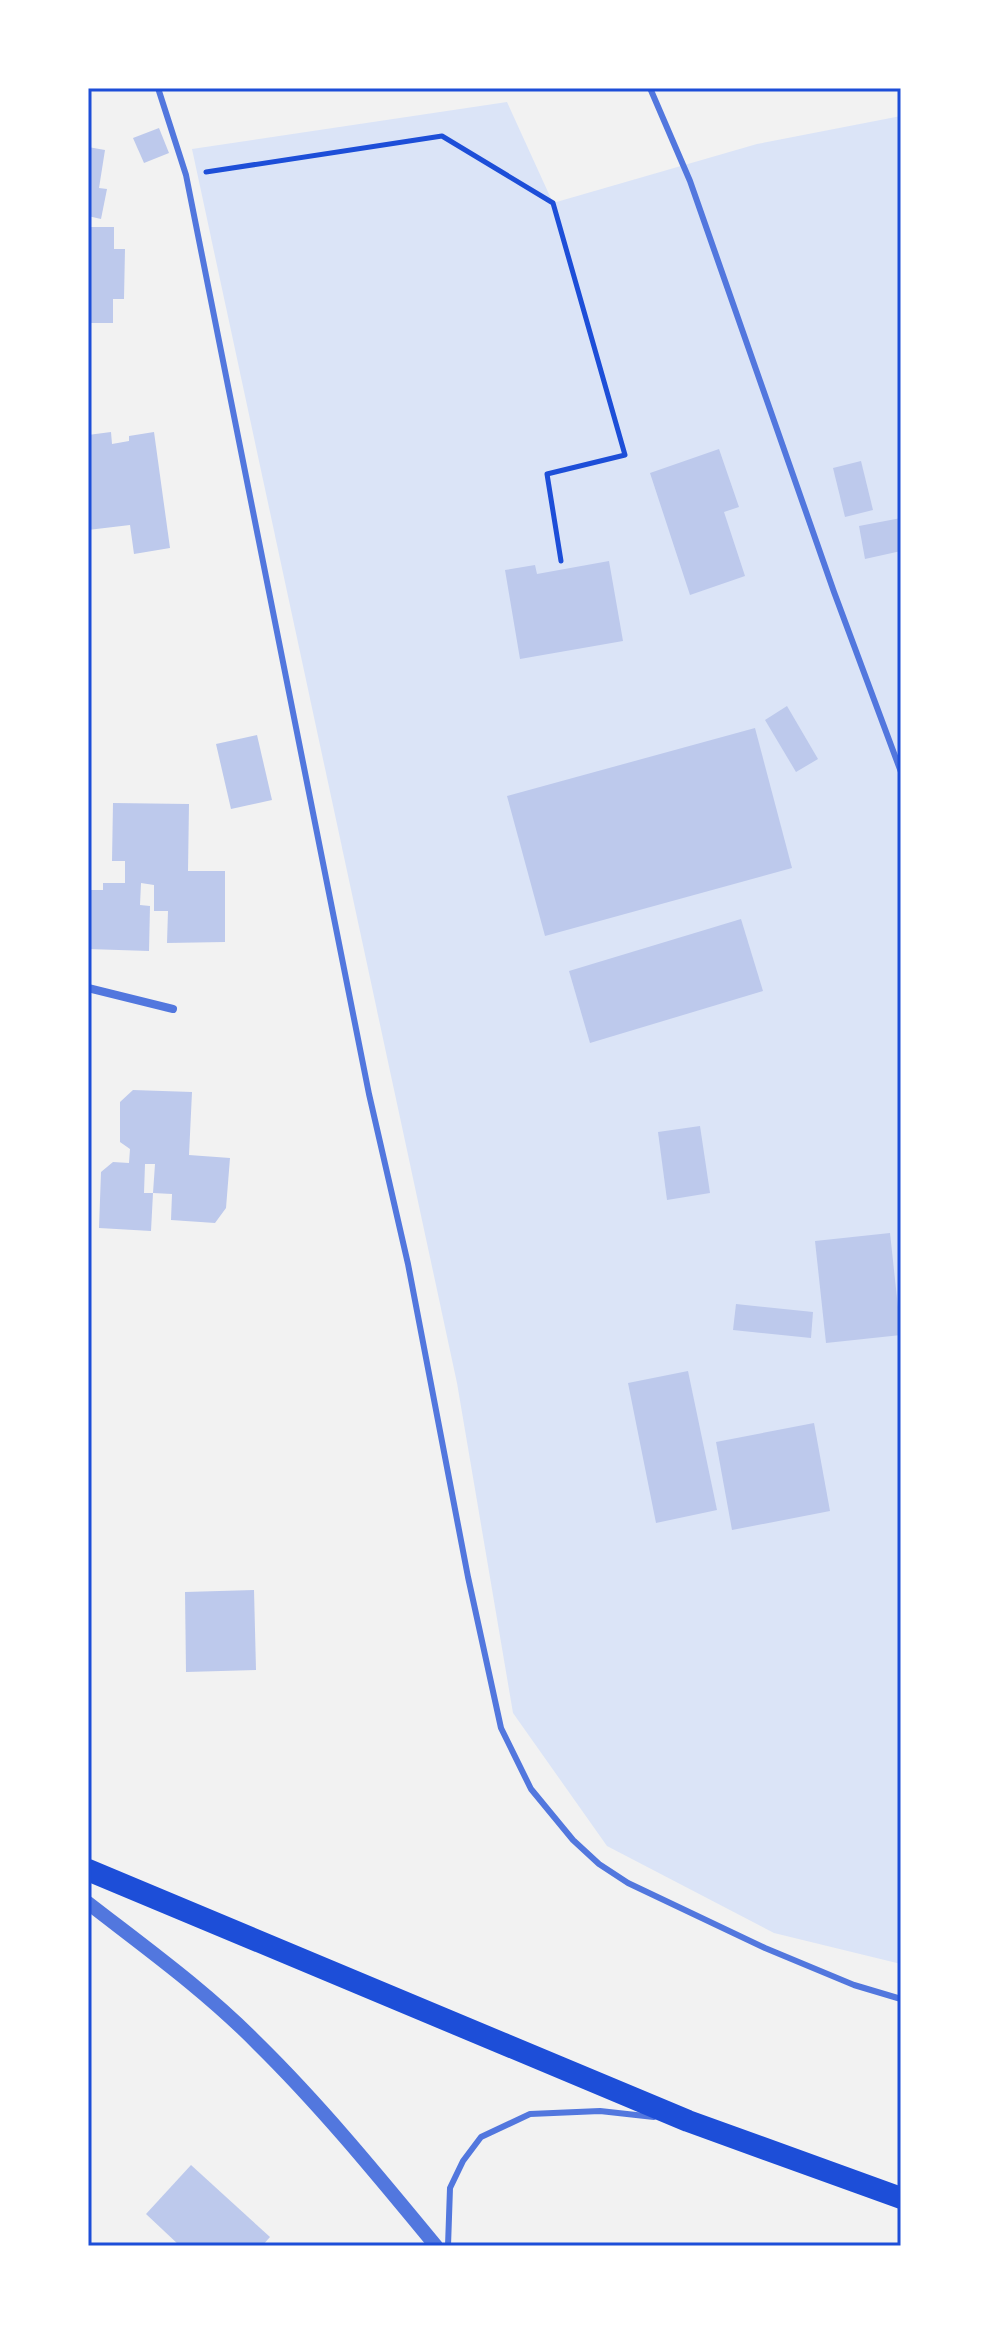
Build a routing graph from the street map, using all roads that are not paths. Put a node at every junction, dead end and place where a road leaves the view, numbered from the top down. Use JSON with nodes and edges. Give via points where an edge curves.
{"nodes":[{"id":1,"x":158,"y":88,"type":"edge"},
{"id":2,"x":650,"y":88,"type":"edge"},
{"id":3,"x":901,"y":772,"type":"edge"},
{"id":4,"x":88,"y":988,"type":"edge"},
{"id":5,"x":173,"y":1009,"type":"dead end"},
{"id":6,"x":88,"y":1870,"type":"edge"},
{"id":7,"x":88,"y":1903,"type":"edge"},
{"id":8,"x":901,"y":1999,"type":"edge"},
{"id":9,"x":688,"y":2121,"type":"junction"},
{"id":10,"x":901,"y":2198,"type":"edge"},
{"id":11,"x":436,"y":2246,"type":"edge"},
{"id":12,"x":448,"y":2246,"type":"edge"}],
"edges":[{"from":1,"to":8,"type":"lane","via":[[186,175],[501,1728],[531,1789],[573,1840],[618,1877],[765,1948]]},
{"from":2,"to":3,"type":"lane","via":[[690,181]]},
{"from":4,"to":5,"type":"street"},
{"from":6,"to":9,"type":"highway"},
{"from":7,"to":11,"type":"street","via":[[195,1985],[257,2042],[333,2122]]},
{"from":9,"to":10,"type":"highway"},
{"from":9,"to":12,"type":"lane","via":[[600,2111],[530,2114],[505,2124],[481,2137],[450,2188]]}]}
